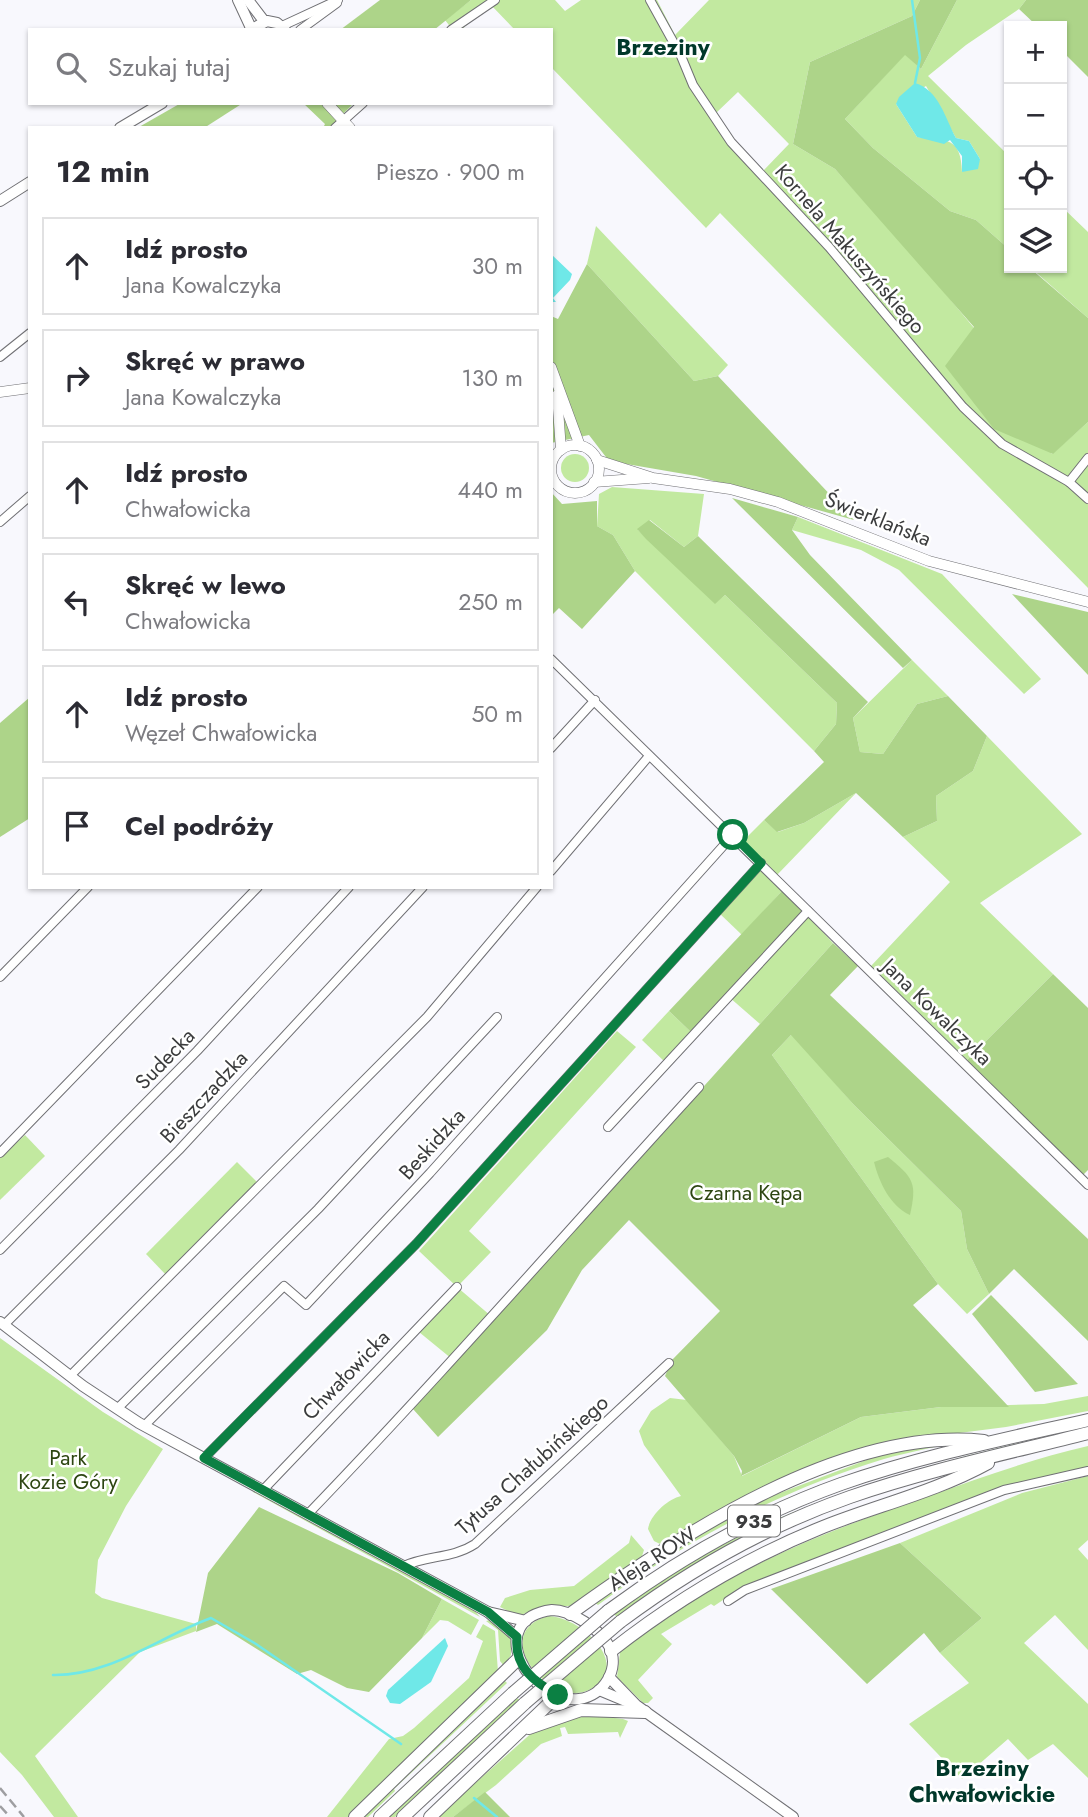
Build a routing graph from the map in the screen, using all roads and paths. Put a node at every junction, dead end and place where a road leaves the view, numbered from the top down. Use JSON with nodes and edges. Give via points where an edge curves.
{"nodes":[{"id":1,"x":238,"y":0,"type":"edge"},
{"id":2,"x":248,"y":0,"type":"edge"},
{"id":3,"x":340,"y":0,"type":"edge"},
{"id":4,"x":495,"y":0,"type":"edge"},
{"id":5,"x":650,"y":0,"type":"edge"},
{"id":6,"x":264,"y":21,"type":"junction"},
{"id":7,"x":251,"y":28,"type":"edge"},
{"id":8,"x":253,"y":28,"type":"edge"},
{"id":9,"x":283,"y":28,"type":"edge"},
{"id":10,"x":303,"y":28,"type":"edge"},
{"id":11,"x":454,"y":28,"type":"edge"},
{"id":12,"x":159,"y":105,"type":"edge"},
{"id":13,"x":329,"y":105,"type":"edge"},
{"id":14,"x":361,"y":105,"type":"edge"},
{"id":15,"x":347,"y":124,"type":"edge"},
{"id":16,"x":123,"y":126,"type":"edge"},
{"id":17,"x":28,"y":183,"type":"edge"},
{"id":18,"x":0,"y":201,"type":"edge"},
{"id":19,"x":28,"y":335,"type":"edge"},
{"id":20,"x":0,"y":357,"type":"edge"},
{"id":21,"x":553,"y":375,"type":"edge"},
{"id":22,"x":28,"y":388,"type":"edge"},
{"id":23,"x":557,"y":388,"type":"junction"},
{"id":24,"x":0,"y":392,"type":"edge"},
{"id":25,"x":580,"y":446,"type":"junction"},
{"id":26,"x":556,"y":454,"type":"edge"},
{"id":27,"x":1088,"y":458,"type":"edge"},
{"id":28,"x":597,"y":460,"type":"junction"},
{"id":29,"x":553,"y":476,"type":"edge"},
{"id":30,"x":653,"y":478,"type":"junction"},
{"id":31,"x":1069,"y":481,"type":"junction"},
{"id":32,"x":594,"y":482,"type":"junction"},
{"id":33,"x":28,"y":498,"type":"edge"},
{"id":34,"x":1088,"y":499,"type":"edge"},
{"id":35,"x":0,"y":522,"type":"edge"},
{"id":36,"x":1088,"y":602,"type":"edge"},
{"id":37,"x":553,"y":663,"type":"edge"},
{"id":38,"x":595,"y":701,"type":"junction"},
{"id":39,"x":553,"y":746,"type":"edge"},
{"id":40,"x":649,"y":756,"type":"junction"},
{"id":41,"x":733,"y":835,"type":"junction"},
{"id":42,"x":761,"y":863,"type":"junction"},
{"id":43,"x":553,"y":869,"type":"edge"},
{"id":44,"x":86,"y":889,"type":"edge"},
{"id":45,"x":256,"y":889,"type":"edge"},
{"id":46,"x":347,"y":889,"type":"edge"},
{"id":47,"x":421,"y":889,"type":"edge"},
{"id":48,"x":535,"y":889,"type":"edge"},
{"id":49,"x":808,"y":911,"type":"junction"},
{"id":50,"x":0,"y":977,"type":"edge"},
{"id":51,"x":497,"y":1017,"type":"dead end"},
{"id":52,"x":699,"y":1087,"type":"dead end"},
{"id":53,"x":608,"y":1128,"type":"dead end"},
{"id":54,"x":0,"y":1153,"type":"edge"},
{"id":55,"x":1088,"y":1185,"type":"edge"},
{"id":56,"x":0,"y":1250,"type":"edge"},
{"id":57,"x":457,"y":1287,"type":"dead end"},
{"id":58,"x":2,"y":1324,"type":"edge"},
{"id":59,"x":669,"y":1363,"type":"dead end"},
{"id":60,"x":69,"y":1376,"type":"junction"},
{"id":61,"x":117,"y":1409,"type":"junction"},
{"id":62,"x":1088,"y":1420,"type":"edge"},
{"id":63,"x":144,"y":1426,"type":"junction"},
{"id":64,"x":1088,"y":1433,"type":"edge"},
{"id":65,"x":995,"y":1442,"type":"junction"},
{"id":66,"x":1003,"y":1455,"type":"junction"},
{"id":67,"x":204,"y":1458,"type":"junction"},
{"id":68,"x":1088,"y":1471,"type":"edge"},
{"id":69,"x":263,"y":1489,"type":"junction"},
{"id":70,"x":308,"y":1514,"type":"junction"},
{"id":71,"x":404,"y":1566,"type":"junction"},
{"id":72,"x":728,"y":1601,"type":"dead end"},
{"id":73,"x":488,"y":1612,"type":"junction"},
{"id":74,"x":570,"y":1614,"type":"junction"},
{"id":75,"x":526,"y":1621,"type":"junction"},
{"id":76,"x":517,"y":1637,"type":"junction"},
{"id":77,"x":611,"y":1651,"type":"junction"},
{"id":78,"x":518,"y":1659,"type":"junction"},
{"id":79,"x":609,"y":1677,"type":"junction"},
{"id":80,"x":599,"y":1690,"type":"junction"},
{"id":81,"x":558,"y":1695,"type":"junction"},
{"id":82,"x":640,"y":1709,"type":"junction"},
{"id":83,"x":519,"y":1732,"type":"junction"},
{"id":84,"x":355,"y":1817,"type":"edge"},
{"id":85,"x":380,"y":1817,"type":"edge"},
{"id":86,"x":403,"y":1817,"type":"edge"},
{"id":87,"x":430,"y":1817,"type":"edge"},
{"id":88,"x":793,"y":1817,"type":"edge"}],
"edges":[{"from":1,"to":7,"type":"main road"},
{"from":2,"to":6,"type":"main road"},
{"from":3,"to":9,"type":"street"},
{"from":3,"to":10,"type":"street"},
{"from":4,"to":11,"type":"street"},
{"from":5,"to":31,"type":"street","name":"Kornela Makuszyńskiego","via":[[693,85],[744,157],[991,436]]},
{"from":6,"to":8,"type":"main road"},
{"from":6,"to":9,"type":"main road"},
{"from":12,"to":16,"type":"main road"},
{"from":13,"to":15,"type":"street"},
{"from":14,"to":15,"type":"street"},
{"from":17,"to":18,"type":"main road"},
{"from":19,"to":20,"type":"street"},
{"from":21,"to":23,"type":"street"},
{"from":22,"to":24,"type":"street"},
{"from":23,"to":25,"type":"street"},
{"from":23,"to":26,"type":"street"},
{"from":25,"to":26,"type":"street"},
{"from":25,"to":28,"type":"street"},
{"from":27,"to":31,"type":"street"},
{"from":28,"to":30,"type":"street","name":"Świerklańska"},
{"from":28,"to":32,"type":"street"},
{"from":29,"to":32,"type":"street","via":[[568,491],[583,491]]},
{"from":30,"to":32,"type":"street","name":"Świerklańska"},
{"from":30,"to":36,"type":"street","name":"Świerklańska","via":[[770,499],[929,561]]},
{"from":31,"to":34,"type":"street","name":"Kornela Makuszyńskiego"},
{"from":33,"to":35,"type":"street"},
{"from":37,"to":38,"type":"street","name":"Jana Kowalczyka"},
{"from":38,"to":39,"type":"street"},
{"from":38,"to":40,"type":"street","name":"Jana Kowalczyka"},
{"from":40,"to":41,"type":"street","name":"Jana Kowalczyka"},
{"from":40,"to":43,"type":"street"},
{"from":41,"to":42,"type":"street","name":"Jana Kowalczyka"},
{"from":41,"to":63,"type":"street","name":"Beskidzka","via":[[306,1306],[284,1286]]},
{"from":42,"to":49,"type":"street","name":"Jana Kowalczyka"},
{"from":42,"to":67,"type":"street","name":"Chwałowicka","via":[[374,1289]]},
{"from":44,"to":50,"type":"street"},
{"from":45,"to":54,"type":"street"},
{"from":46,"to":56,"type":"street","name":"Sudecka","via":[[197,1051]]},
{"from":47,"to":58,"type":"street","name":"Bieszczadzka","via":[[178,1150]]},
{"from":48,"to":60,"type":"street","via":[[428,1017]]},
{"from":49,"to":53,"type":"street"},
{"from":49,"to":55,"type":"street","name":"Jana Kowalczyka"},
{"from":51,"to":61,"type":"street","via":[[318,1209]]},
{"from":52,"to":70,"type":"street","via":[[500,1304],[435,1382]]},
{"from":57,"to":69,"type":"street","name":"Chwałowicka"},
{"from":58,"to":60,"type":"main road"},
{"from":59,"to":71,"type":"street","name":"Tytusa Chałubińskiego","via":[[475,1545]]},
{"from":60,"to":61,"type":"main road"},
{"from":61,"to":63,"type":"main road"},
{"from":62,"to":65,"type":"main road","name":"Aleja ROW","number":"935"},
{"from":63,"to":67,"type":"main road"},
{"from":64,"to":66,"type":"main road","name":"Aleja ROW","number":"935"},
{"from":65,"to":74,"type":"main road","via":[[954,1438],[906,1443],[794,1481],[684,1536]]},
{"from":65,"to":85,"type":"main road","name":"Aleja ROW","number":"935","bridge":true,"via":[[886,1470],[793,1503],[688,1556],[608,1611]]},
{"from":66,"to":77,"type":"main road","via":[[958,1480],[837,1521],[762,1554],[676,1603]]},
{"from":66,"to":86,"type":"main road","name":"Aleja ROW","number":"935","bridge":true,"via":[[899,1482],[801,1516],[702,1566],[620,1622]]},
{"from":67,"to":69,"type":"main road"},
{"from":68,"to":72,"type":"street","via":[[985,1497],[745,1590]]},
{"from":69,"to":70,"type":"main road"},
{"from":70,"to":71,"type":"main road"},
{"from":71,"to":73,"type":"main road"},
{"from":73,"to":75,"type":"main road"},
{"from":73,"to":76,"type":"main road"},
{"from":74,"to":75,"type":"main road","via":[[546,1611]]},
{"from":74,"to":77,"type":"main road","via":[[600,1635]]},
{"from":75,"to":76,"type":"main road"},
{"from":76,"to":78,"type":"main road"},
{"from":77,"to":79,"type":"main road"},
{"from":78,"to":81,"type":"main road","via":[[533,1678]]},
{"from":78,"to":84,"type":"main road"},
{"from":79,"to":80,"type":"main road"},
{"from":79,"to":82,"type":"main road"},
{"from":80,"to":81,"type":"main road","via":[[582,1698]]},
{"from":80,"to":82,"type":"main road"},
{"from":81,"to":83,"type":"main road"},
{"from":82,"to":83,"type":"main road","via":[[581,1710]]},
{"from":82,"to":88,"type":"main road"},
{"from":83,"to":87,"type":"main road"}]}
